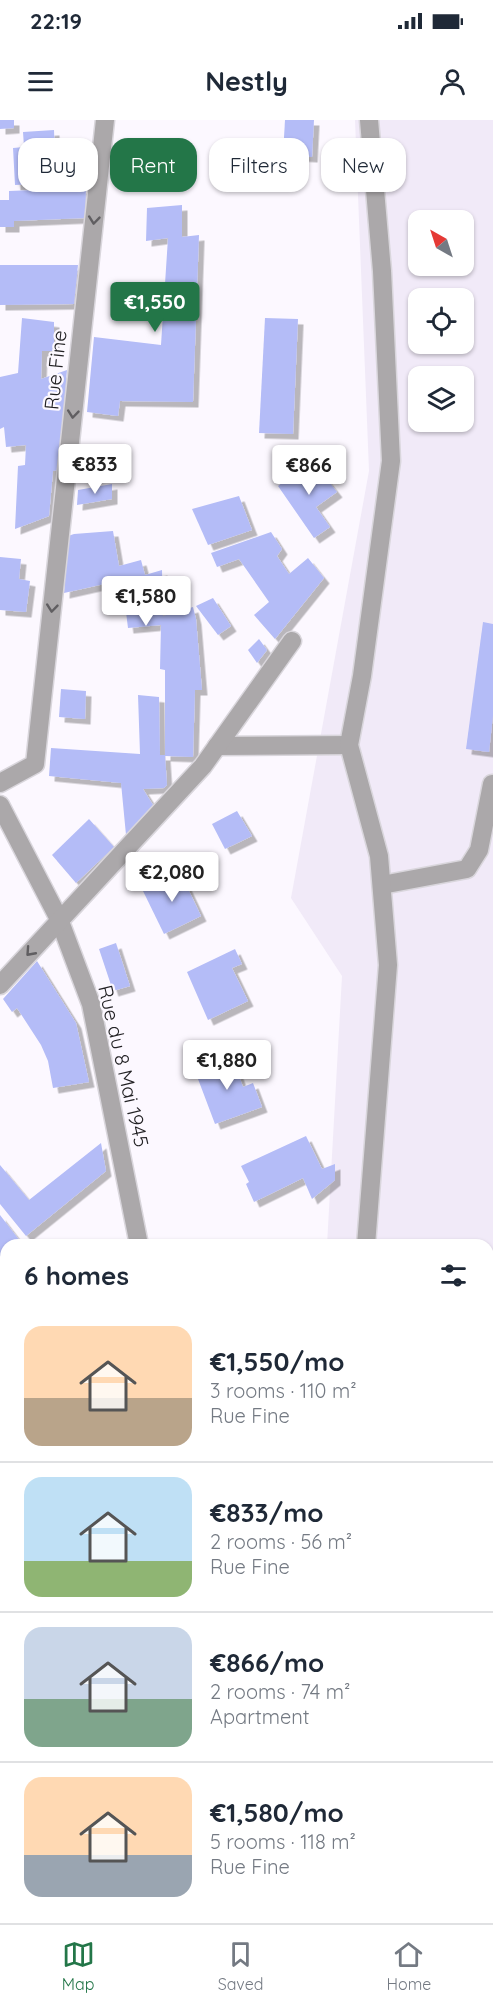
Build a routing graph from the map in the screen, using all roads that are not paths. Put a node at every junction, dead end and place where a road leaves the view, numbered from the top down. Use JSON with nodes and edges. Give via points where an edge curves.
{"nodes":[{"id":1,"x":105,"y":120,"type":"edge"},
{"id":2,"x":369,"y":120,"type":"edge"},
{"id":3,"x":292,"y":641,"type":"dead end"},
{"id":4,"x":349,"y":744,"type":"junction"},
{"id":5,"x":217,"y":746,"type":"junction"},
{"id":6,"x":0,"y":783,"type":"edge"},
{"id":7,"x":492,"y":784,"type":"edge"},
{"id":8,"x":0,"y":806,"type":"edge"},
{"id":9,"x":382,"y":885,"type":"junction"},
{"id":10,"x":59,"y":920,"type":"junction"},
{"id":11,"x":0,"y":985,"type":"edge"},
{"id":12,"x":138,"y":1239,"type":"edge"},
{"id":13,"x":366,"y":1239,"type":"edge"}],
"edges":[{"from":1,"to":6,"type":"street","name":"Rue Fine","one_way":true,"via":[[35,764]]},
{"from":2,"to":4,"type":"street","via":[[382,271],[391,460]]},
{"from":3,"to":5,"type":"street"},
{"from":4,"to":5,"type":"street"},
{"from":4,"to":9,"type":"street","via":[[379,856]]},
{"from":5,"to":10,"type":"street","via":[[203,766]]},
{"from":7,"to":9,"type":"street","via":[[478,849],[467,869]]},
{"from":8,"to":10,"type":"street","name":"Rue du 8 Mai 1945"},
{"from":9,"to":13,"type":"street","via":[[388,965]]},
{"from":10,"to":11,"type":"street","one_way":true},
{"from":10,"to":12,"type":"street","name":"Rue du 8 Mai 1945","via":[[91,1004]]}]}
